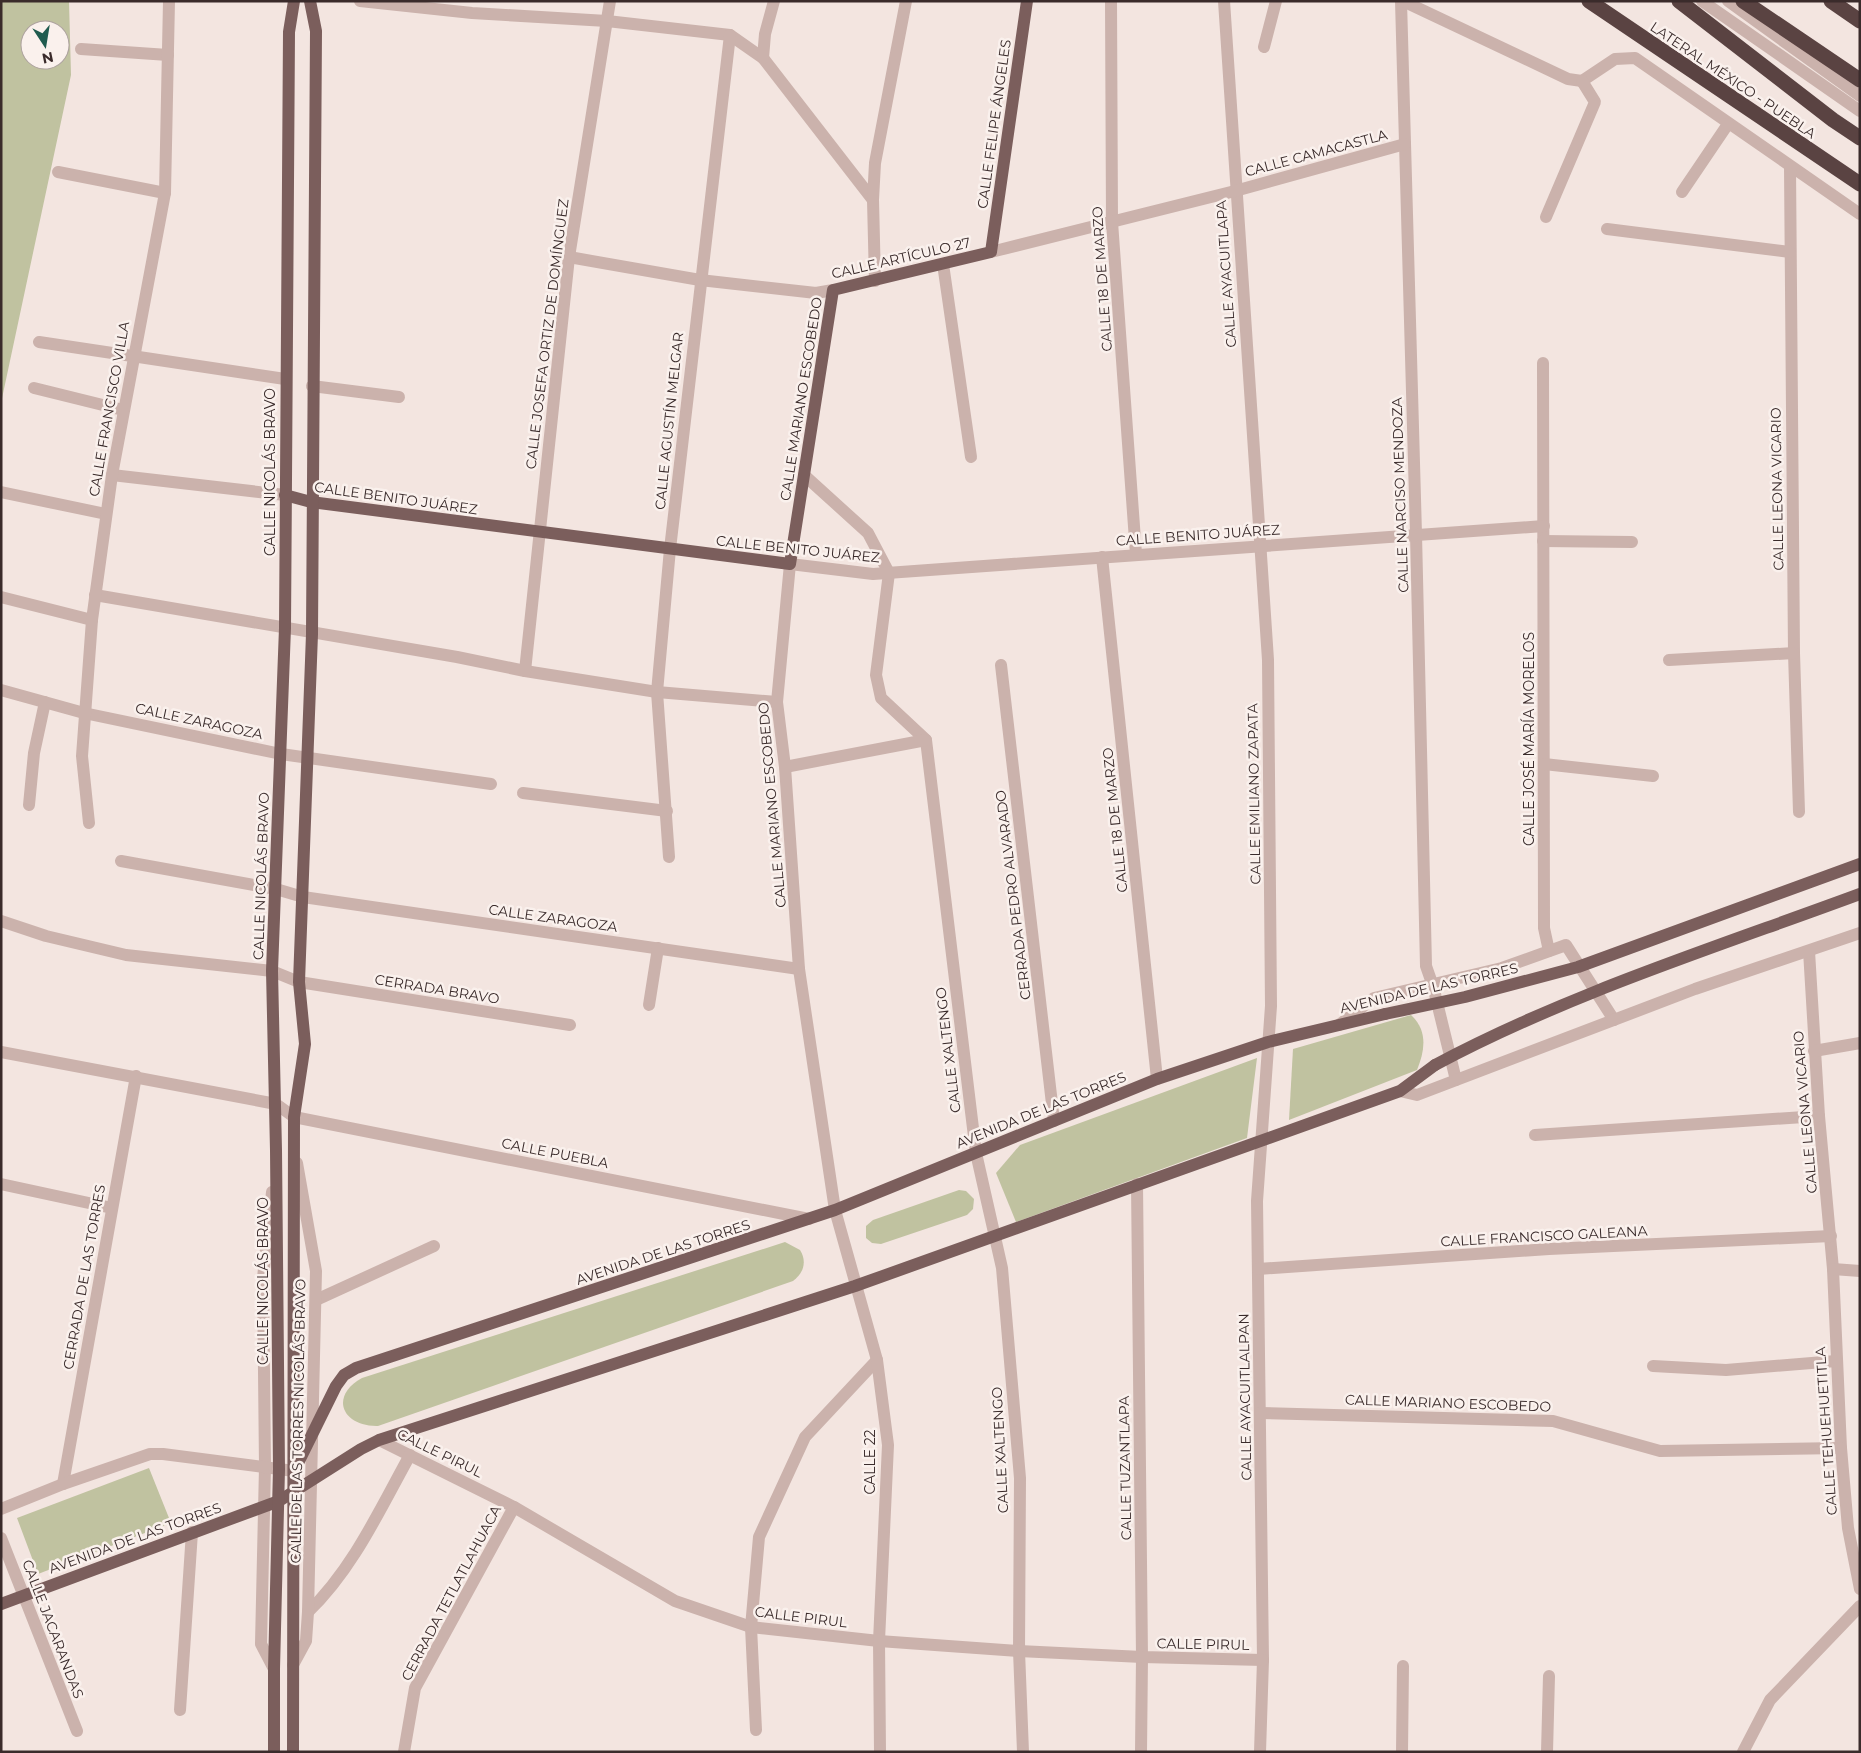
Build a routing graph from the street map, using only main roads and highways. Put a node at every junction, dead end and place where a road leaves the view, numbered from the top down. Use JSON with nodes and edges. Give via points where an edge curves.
{"nodes":[{"id":1,"x":294,"y":1,"type":"edge"},
{"id":2,"x":310,"y":1,"type":"edge"},
{"id":3,"x":1027,"y":1,"type":"edge"},
{"id":4,"x":1589,"y":1,"type":"edge"},
{"id":5,"x":1679,"y":1,"type":"edge"},
{"id":6,"x":1743,"y":1,"type":"edge"},
{"id":7,"x":1831,"y":1,"type":"edge"},
{"id":8,"x":1860,"y":21,"type":"edge"},
{"id":9,"x":1860,"y":80,"type":"edge"},
{"id":10,"x":1860,"y":138,"type":"edge"},
{"id":11,"x":1860,"y":184,"type":"edge"},
{"id":12,"x":991,"y":252,"type":"joint"},
{"id":13,"x":833,"y":290,"type":"joint"},
{"id":14,"x":285,"y":495,"type":"junction"},
{"id":15,"x":312,"y":502,"type":"junction"},
{"id":16,"x":790,"y":564,"type":"joint"},
{"id":17,"x":1860,"y":864,"type":"edge"},
{"id":18,"x":1860,"y":894,"type":"edge"},
{"id":19,"x":294,"y":1471,"type":"junction"},
{"id":20,"x":294,"y":1490,"type":"junction"},
{"id":21,"x":279,"y":1500,"type":"junction"},
{"id":22,"x":1,"y":1604,"type":"edge"},
{"id":23,"x":274,"y":1752,"type":"edge"},
{"id":24,"x":292,"y":1752,"type":"edge"}],
"edges":[{"from":1,"to":14,"type":"main road","name":"CALLE NICOLÁS BRAVO","via":[[289,32]]},
{"from":2,"to":15,"type":"main road","via":[[316,31]]},
{"from":3,"to":12,"type":"main road","name":"CALLE FELIPE ÁNGELES"},
{"from":4,"to":11,"type":"highway","name":"LATERAL MÉXICO - PUEBLA"},
{"from":5,"to":10,"type":"highway"},
{"from":6,"to":9,"type":"highway"},
{"from":7,"to":8,"type":"highway"},
{"from":12,"to":13,"type":"main road","name":"CALLE ARTÍCULO 27"},
{"from":13,"to":16,"type":"main road","name":"CALLE MARIANO ESCOBEDO"},
{"from":14,"to":15,"type":"main road","name":"CALLE BENITO JUÁREZ"},
{"from":14,"to":21,"type":"main road","name":"CALLE NICOLÁS BRAVO","via":[[285,628],[272,971]]},
{"from":15,"to":16,"type":"main road","name":"CALLE BENITO JUÁREZ"},
{"from":15,"to":19,"type":"main road","via":[[312,634],[299,982],[305,1044],[294,1117]]},
{"from":17,"to":19,"type":"main road","name":"AVENIDA DE LAS TORRES","bridge":true,"via":[[1578,967],[1465,997],[1268,1042],[1158,1080],[835,1210],[356,1368],[344,1375],[336,1386]]},
{"from":18,"to":20,"type":"main road","name":"AVENIDA DE LAS TORRES","bridge":true,"via":[[1584,997],[1483,1039],[1435,1065],[1400,1091],[855,1286],[379,1440]]},
{"from":19,"to":20,"type":"main road"},
{"from":19,"to":21,"type":"main road","name":"AVENIDA DE LAS TORRES"},
{"from":20,"to":21,"type":"main road","name":"AVENIDA DE LAS TORRES"},
{"from":20,"to":24,"type":"main road"},
{"from":21,"to":22,"type":"main road","name":"AVENIDA DE LAS TORRES"},
{"from":21,"to":23,"type":"main road","name":"CALLE NICOLÁS BRAVO"}]}
